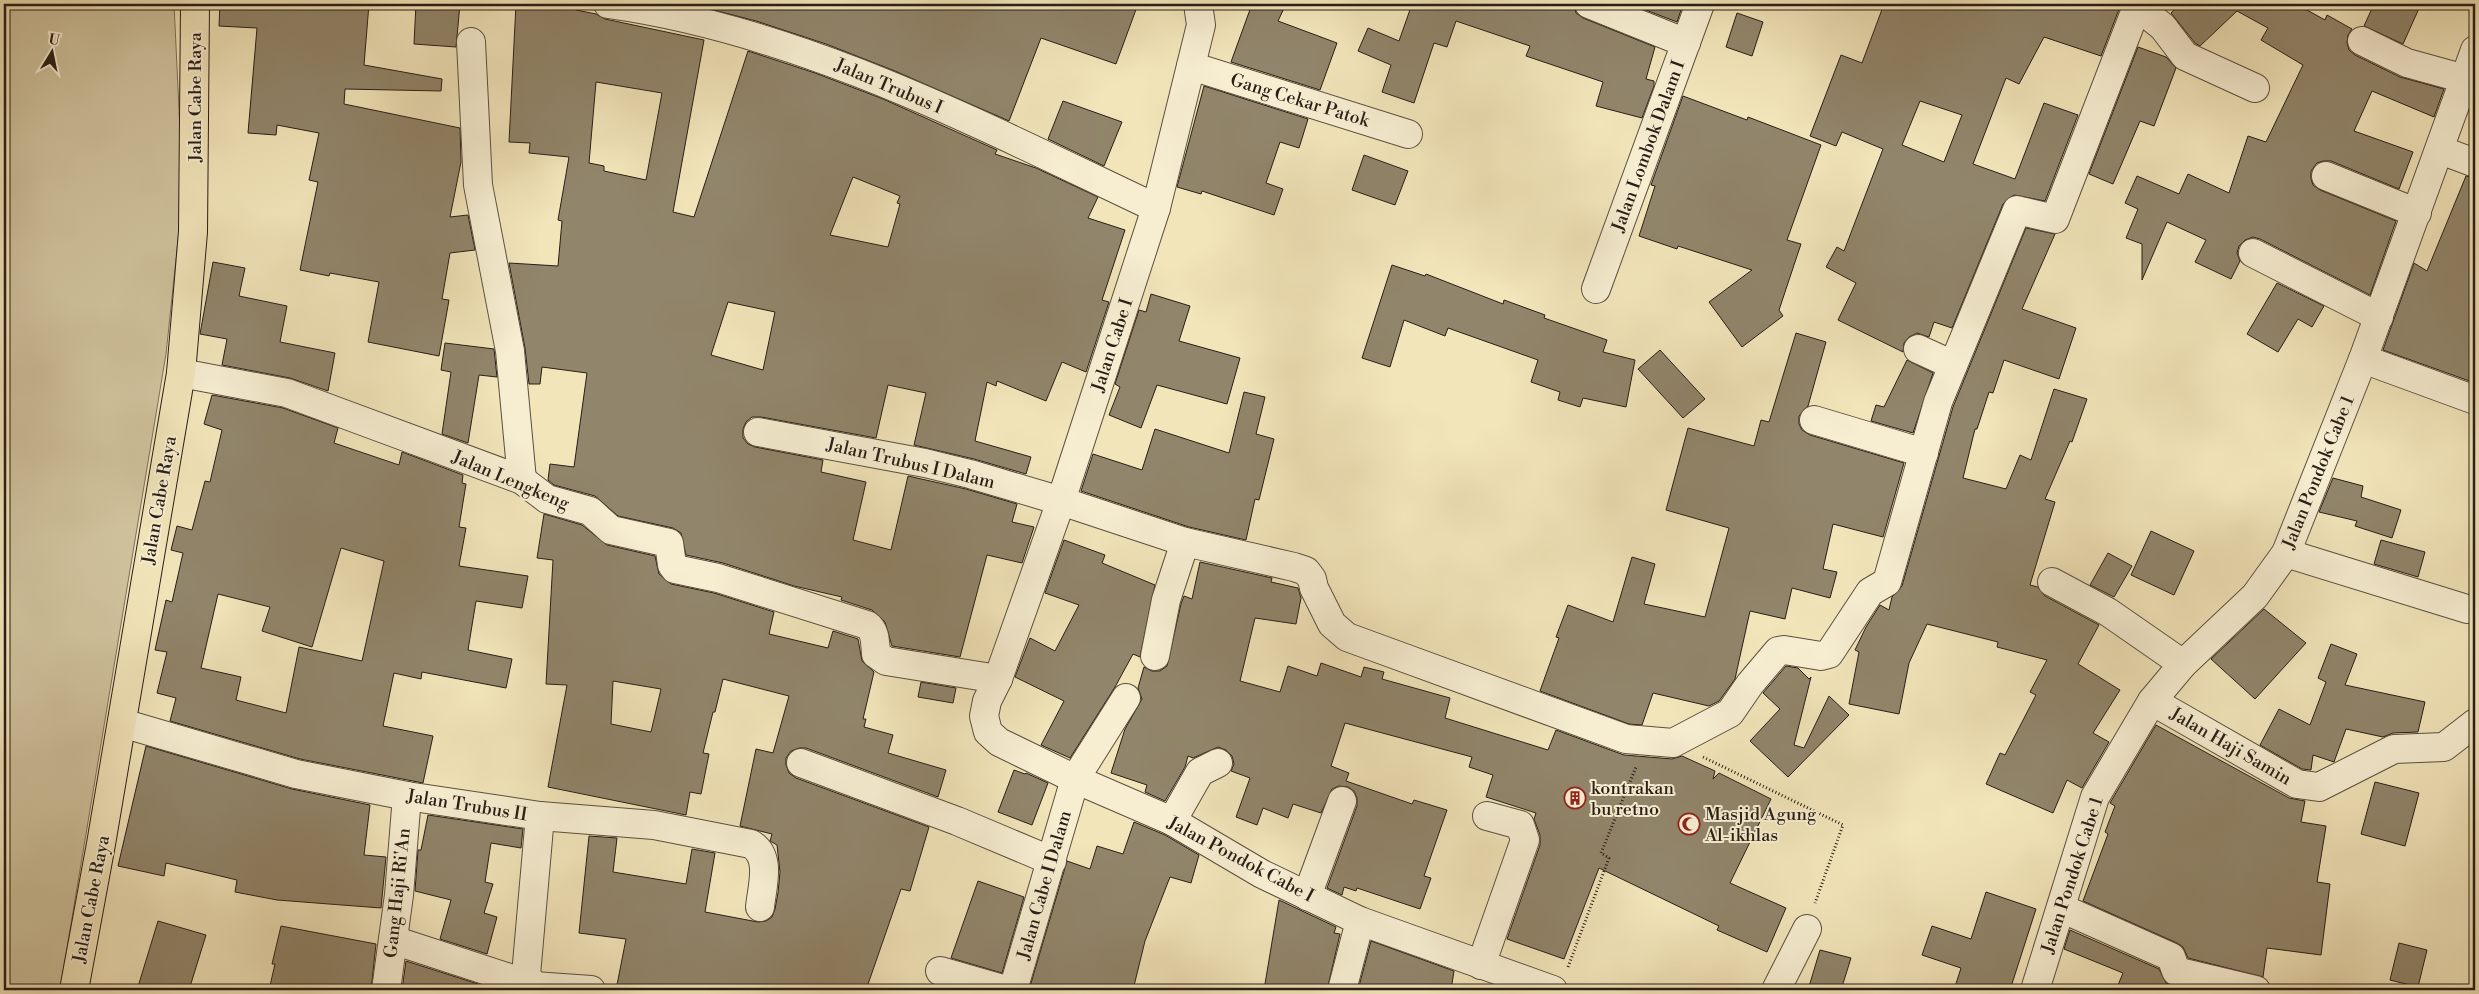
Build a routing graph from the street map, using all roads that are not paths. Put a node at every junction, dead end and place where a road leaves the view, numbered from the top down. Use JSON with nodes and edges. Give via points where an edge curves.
{"nodes":[{"id":1,"x":195,"y":4,"type":"edge"},
{"id":2,"x":608,"y":4,"type":"edge"},
{"id":3,"x":1198,"y":4,"type":"edge"},
{"id":4,"x":1588,"y":4,"type":"edge"},
{"id":5,"x":1700,"y":4,"type":"edge"},
{"id":6,"x":2138,"y":5,"type":"edge"},
{"id":7,"x":2362,"y":41,"type":"dead end"},
{"id":8,"x":471,"y":42,"type":"dead end"},
{"id":9,"x":1686,"y":44,"type":"junction"},
{"id":10,"x":2475,"y":50,"type":"edge"},
{"id":11,"x":1191,"y":66,"type":"junction"},
{"id":12,"x":2465,"y":79,"type":"junction"},
{"id":13,"x":2255,"y":88,"type":"dead end"},
{"id":14,"x":1408,"y":134,"type":"dead end"},
{"id":15,"x":2440,"y":150,"type":"junction"},
{"id":16,"x":2475,"y":163,"type":"edge"},
{"id":17,"x":2326,"y":176,"type":"dead end"},
{"id":18,"x":1156,"y":208,"type":"junction"},
{"id":19,"x":2417,"y":213,"type":"junction"},
{"id":20,"x":2253,"y":252,"type":"dead end"},
{"id":21,"x":1596,"y":289,"type":"dead end"},
{"id":22,"x":2379,"y":317,"type":"junction"},
{"id":23,"x":1918,"y":350,"type":"dead end"},
{"id":24,"x":2363,"y":359,"type":"junction"},
{"id":25,"x":1954,"y":365,"type":"junction"},
{"id":26,"x":181,"y":373,"type":"junction"},
{"id":27,"x":2475,"y":400,"type":"edge"},
{"id":28,"x":1814,"y":420,"type":"dead end"},
{"id":29,"x":758,"y":432,"type":"dead end"},
{"id":30,"x":1924,"y":453,"type":"junction"},
{"id":31,"x":522,"y":480,"type":"junction"},
{"id":32,"x":1062,"y":501,"type":"junction"},
{"id":33,"x":1185,"y":542,"type":"junction"},
{"id":34,"x":2286,"y":553,"type":"junction"},
{"id":35,"x":2052,"y":582,"type":"dead end"},
{"id":36,"x":2467,"y":609,"type":"dead end"},
{"id":37,"x":1155,"y":656,"type":"dead end"},
{"id":38,"x":2182,"y":664,"type":"junction"},
{"id":39,"x":998,"y":679,"type":"junction"},
{"id":40,"x":1126,"y":698,"type":"dead end"},
{"id":41,"x":2152,"y":701,"type":"junction"},
{"id":42,"x":122,"y":723,"type":"junction"},
{"id":43,"x":2475,"y":723,"type":"edge"},
{"id":44,"x":1218,"y":763,"type":"dead end"},
{"id":45,"x":801,"y":764,"type":"dead end"},
{"id":46,"x":1075,"y":779,"type":"junction"},
{"id":47,"x":407,"y":796,"type":"junction"},
{"id":48,"x":1342,"y":801,"type":"dead end"},
{"id":49,"x":540,"y":816,"type":"junction"},
{"id":50,"x":1488,"y":816,"type":"dead end"},
{"id":51,"x":1172,"y":821,"type":"junction"},
{"id":52,"x":1052,"y":861,"type":"junction"},
{"id":53,"x":1307,"y":896,"type":"junction"},
{"id":54,"x":760,"y":906,"type":"dead end"},
{"id":55,"x":2061,"y":908,"type":"junction"},
{"id":56,"x":1360,"y":921,"type":"junction"},
{"id":57,"x":1806,"y":930,"type":"road end"},
{"id":58,"x":393,"y":940,"type":"junction"},
{"id":59,"x":1481,"y":965,"type":"junction"},
{"id":60,"x":940,"y":971,"type":"dead end"},
{"id":61,"x":1559,"y":983,"type":"edge"},
{"id":62,"x":535,"y":988,"type":"edge"},
{"id":63,"x":2249,"y":989,"type":"edge"},
{"id":64,"x":74,"y":990,"type":"edge"},
{"id":65,"x":386,"y":990,"type":"edge"},
{"id":66,"x":591,"y":990,"type":"edge"},
{"id":67,"x":1006,"y":990,"type":"edge"},
{"id":68,"x":1013,"y":990,"type":"edge"},
{"id":69,"x":1342,"y":990,"type":"edge"},
{"id":70,"x":1776,"y":990,"type":"edge"},
{"id":71,"x":2035,"y":990,"type":"edge"}],
"edges":[{"from":1,"to":26,"type":"main road","name":"Jalan Cabe Raya","via":[[193,232]]},
{"from":2,"to":18,"type":"street","name":"Jalan Trubus I","via":[[661,11],[814,55],[924,100]]},
{"from":3,"to":11,"type":"street","name":"Jalan Cabe I","via":[[1201,25]]},
{"from":4,"to":9,"type":"street"},
{"from":5,"to":9,"type":"street","name":"Jalan Lombok Dalam I"},
{"from":6,"to":13,"type":"street","via":[[2163,27],[2185,56]]},
{"from":6,"to":25,"type":"street","via":[[2055,219],[2017,210]]},
{"from":7,"to":12,"type":"street","via":[[2406,63]]},
{"from":8,"to":31,"type":"street","via":[[478,185],[510,351]]},
{"from":9,"to":21,"type":"street","name":"Jalan Lombok Dalam I"},
{"from":10,"to":12,"type":"street","name":"Jalan Pondok Cabe 1"},
{"from":11,"to":14,"type":"street","name":"Gang Cekar Patok"},
{"from":11,"to":18,"type":"street","name":"Jalan Cabe I"},
{"from":12,"to":15,"type":"street","name":"Jalan Pondok Cabe 1"},
{"from":15,"to":16,"type":"street"},
{"from":15,"to":19,"type":"street","name":"Jalan Pondok Cabe 1"},
{"from":17,"to":19,"type":"street"},
{"from":18,"to":32,"type":"street","name":"Jalan Cabe I"},
{"from":19,"to":22,"type":"street","name":"Jalan Pondok Cabe 1"},
{"from":20,"to":22,"type":"street"},
{"from":22,"to":24,"type":"street","name":"Jalan Pondok Cabe 1"},
{"from":23,"to":25,"type":"street"},
{"from":24,"to":27,"type":"street"},
{"from":24,"to":34,"type":"street","name":"Jalan Pondok Cabe 1"},
{"from":25,"to":30,"type":"street","via":[[1938,402]]},
{"from":26,"to":31,"type":"street","name":"Jalan Lengkeng","via":[[286,393]]},
{"from":26,"to":42,"type":"main road","name":"Jalan Cabe Raya"},
{"from":28,"to":30,"type":"street"},
{"from":29,"to":32,"type":"street","name":"Jalan Trubus I Dalam","via":[[925,463]]},
{"from":30,"to":33,"type":"street","name":"Jalan Trubus I Dalam","via":[[1887,582],[1870,592],[1829,654],[1778,651],[1730,713],[1660,742],[1626,739],[1347,637],[1332,624],[1306,571]]},
{"from":31,"to":39,"type":"street","name":"Jalan Lengkeng","via":[[547,499],[590,511],[611,530],[669,543],[675,569],[718,578],[867,625],[874,634],[876,654],[886,661]]},
{"from":32,"to":33,"type":"street","name":"Jalan Trubus I Dalam"},
{"from":32,"to":39,"type":"street","name":"Jalan Cabe I"},
{"from":33,"to":37,"type":"street","via":[[1166,600]]},
{"from":34,"to":36,"type":"street"},
{"from":34,"to":38,"type":"street","name":"Jalan Pondok Cabe 1","via":[[2255,596]]},
{"from":35,"to":38,"type":"street","via":[[2108,612]]},
{"from":38,"to":41,"type":"street","name":"Jalan Pondok Cabe 1"},
{"from":39,"to":46,"type":"street","name":"Jalan Pondok Cabe I","via":[[987,701],[984,716],[988,732],[999,742]]},
{"from":40,"to":46,"type":"street","name":"Jalan Cabe I Dalam"},
{"from":41,"to":43,"type":"street","name":"Jalan Haji Samin","via":[[2297,784],[2319,787],[2394,749],[2444,747]]},
{"from":41,"to":55,"type":"street","name":"Jalan Pondok Cabe 1","via":[[2095,797]]},
{"from":42,"to":47,"type":"street","name":"Jalan Trubus II","via":[[296,774]]},
{"from":42,"to":64,"type":"main road","name":"Jalan Cabe Raya"},
{"from":44,"to":51,"type":"street","via":[[1200,772]]},
{"from":45,"to":52,"type":"street","via":[[958,821]]},
{"from":46,"to":51,"type":"street","name":"Jalan Pondok Cabe I"},
{"from":46,"to":52,"type":"street","name":"Jalan Cabe I Dalam"},
{"from":47,"to":49,"type":"street","name":"Jalan Trubus II"},
{"from":47,"to":58,"type":"street","name":"Gang Haji Ri'An"},
{"from":48,"to":53,"type":"street"},
{"from":49,"to":54,"type":"street","name":"Jalan Trubus II","via":[[654,825],[751,844],[758,848],[765,863]]},
{"from":49,"to":62,"type":"street","via":[[526,975]]},
{"from":50,"to":59,"type":"street","via":[[1520,825],[1525,840]]},
{"from":51,"to":53,"type":"street","name":"Jalan Pondok Cabe I","via":[[1262,874]]},
{"from":52,"to":68,"type":"street","name":"Jalan Cabe I Dalam"},
{"from":53,"to":56,"type":"street","name":"Jalan Pondok Cabe I"},
{"from":55,"to":63,"type":"street","via":[[2171,957],[2176,972]]},
{"from":55,"to":71,"type":"street","name":"Jalan Pondok Cabe 1"},
{"from":56,"to":59,"type":"street","name":"Jalan Pondok Cabe I"},
{"from":56,"to":69,"type":"street"},
{"from":57,"to":70,"type":"street"},
{"from":58,"to":62,"type":"street"},
{"from":58,"to":65,"type":"street","name":"Gang Haji Ri'An"},
{"from":59,"to":61,"type":"street","name":"Jalan Pondok Cabe I"},
{"from":60,"to":67,"type":"street"},
{"from":62,"to":66,"type":"street"}]}
